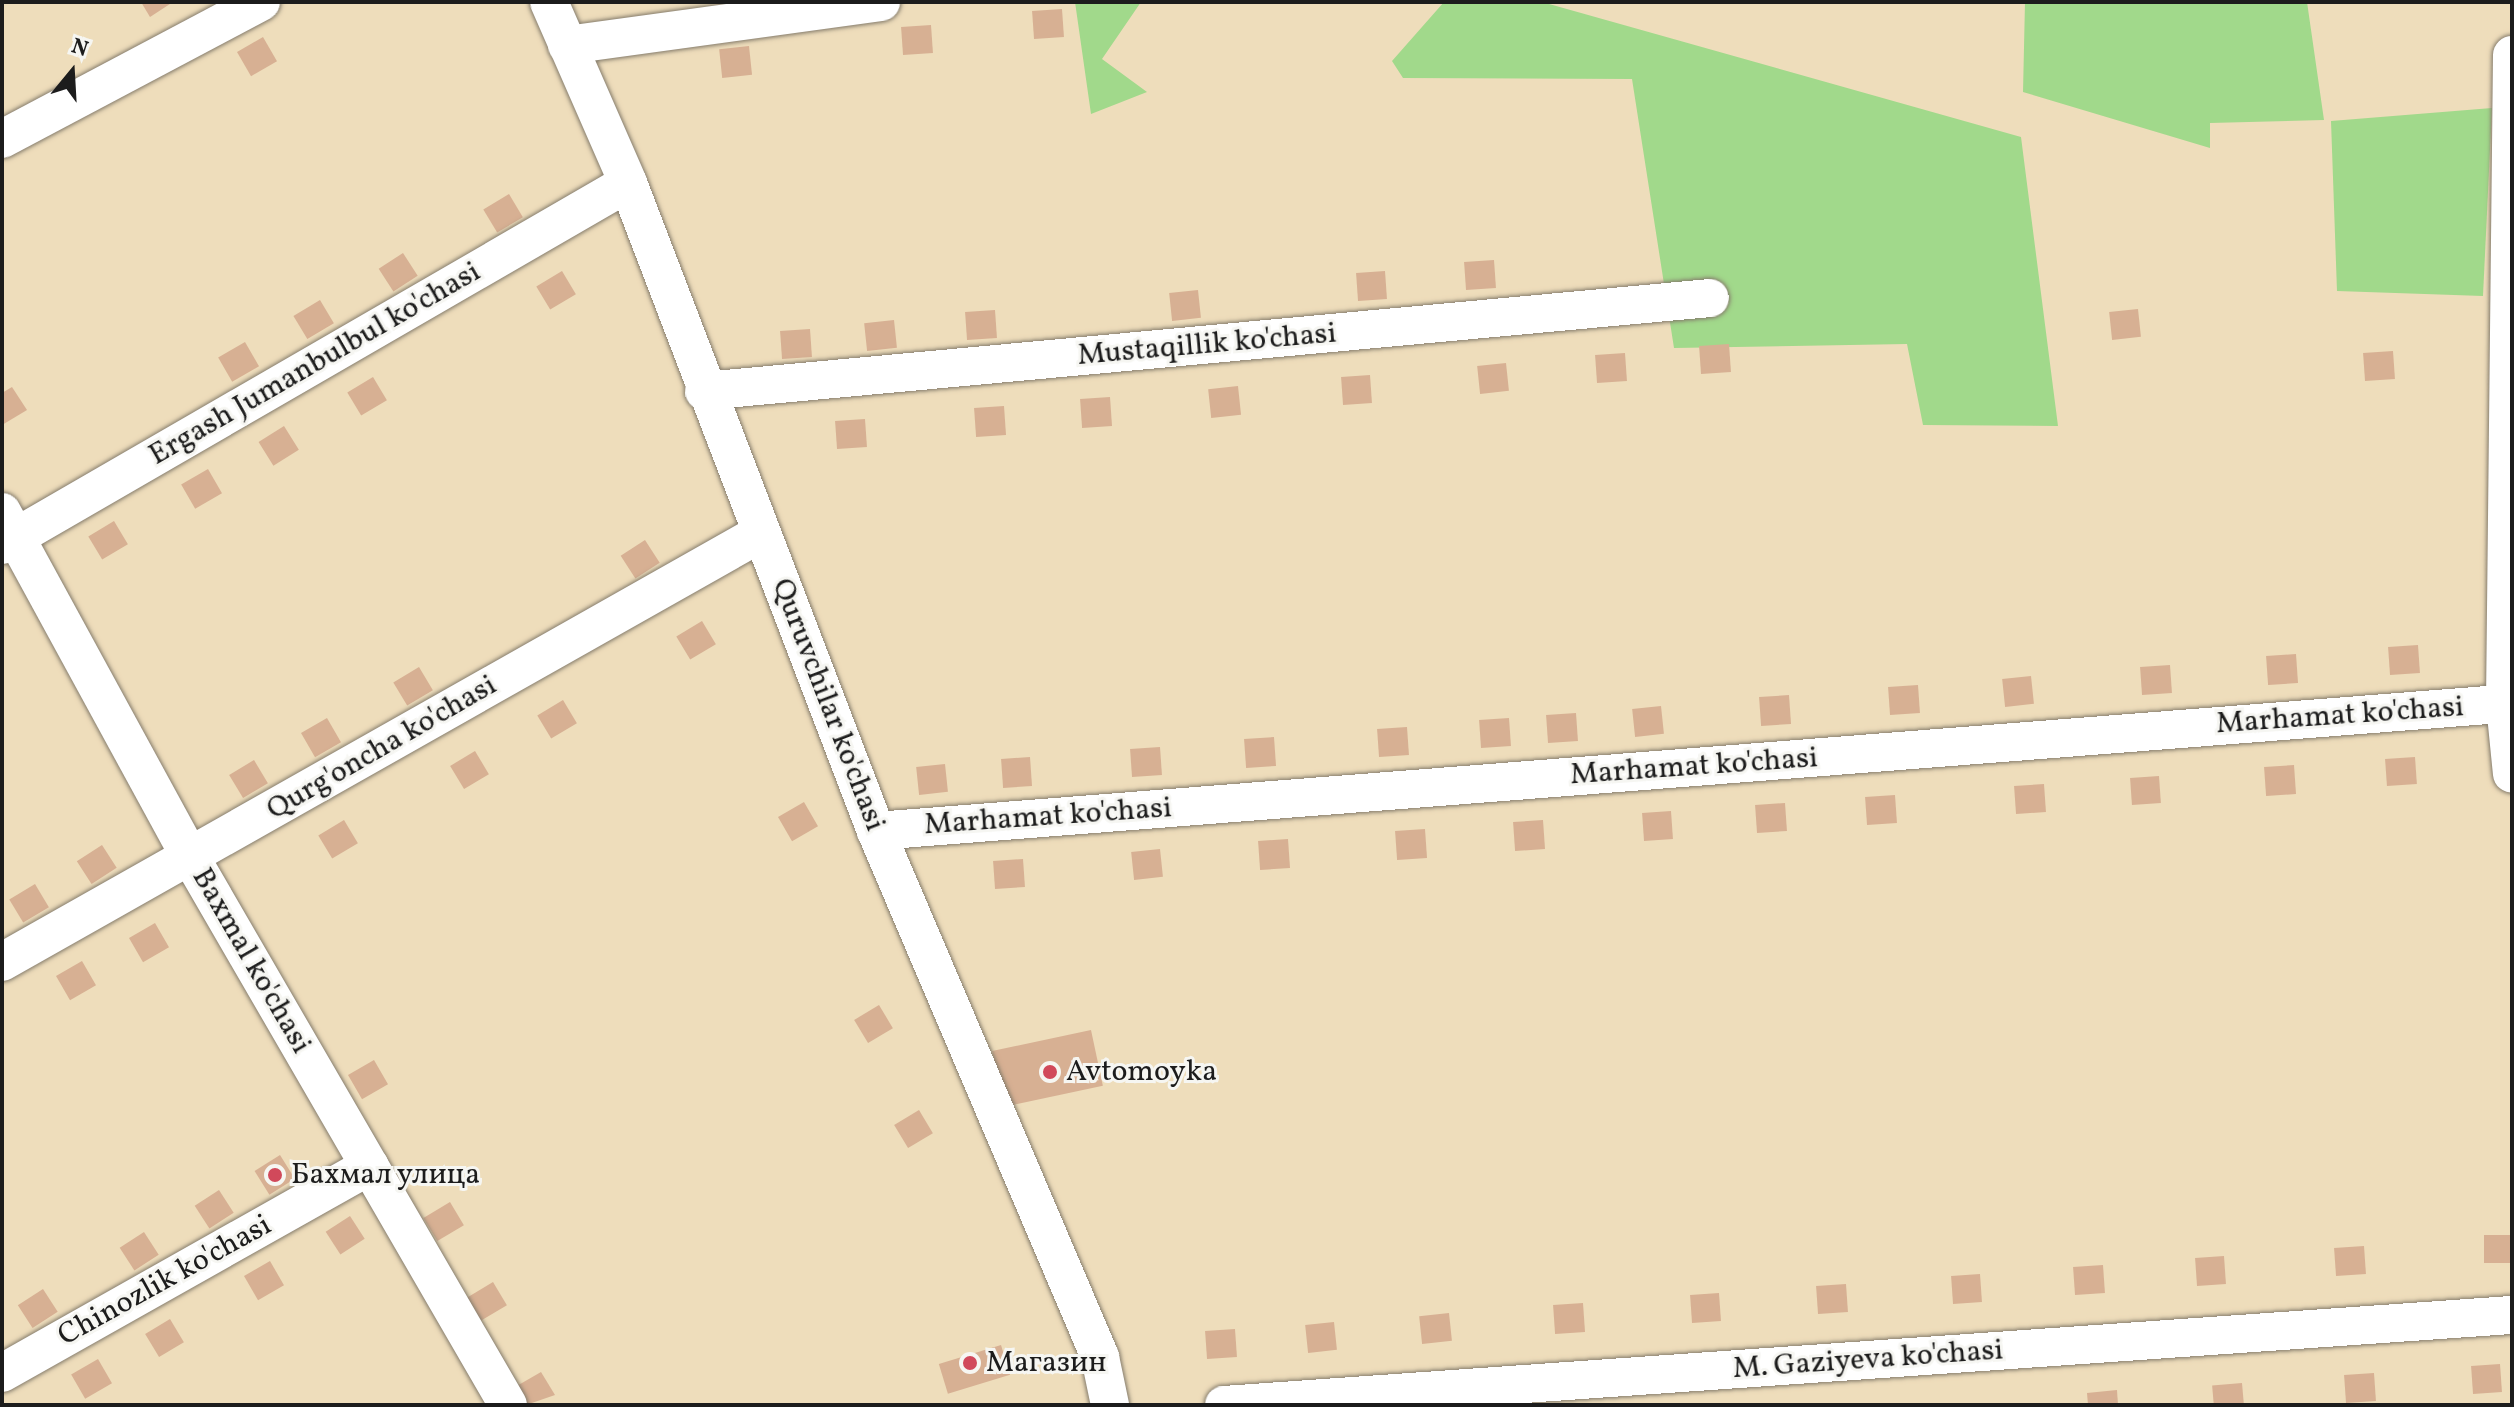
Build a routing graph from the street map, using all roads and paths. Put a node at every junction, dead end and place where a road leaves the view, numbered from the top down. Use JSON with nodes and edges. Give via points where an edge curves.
{"nodes":[{"id":1,"x":261,"y":2,"type":"edge"},
{"id":2,"x":549,"y":2,"type":"edge"},
{"id":3,"x":881,"y":2,"type":"edge"},
{"id":4,"x":567,"y":45,"type":"junction"},
{"id":5,"x":2512,"y":55,"type":"edge"},
{"id":6,"x":2,"y":139,"type":"edge"},
{"id":7,"x":628,"y":183,"type":"junction"},
{"id":8,"x":2512,"y":222,"type":"edge"},
{"id":9,"x":1710,"y":298,"type":"dead end"},
{"id":10,"x":704,"y":391,"type":"junction"},
{"id":11,"x":6,"y":532,"type":"edge"},
{"id":12,"x":761,"y":533,"type":"junction"},
{"id":13,"x":2508,"y":703,"type":"edge"},
{"id":14,"x":2512,"y":774,"type":"edge"},
{"id":15,"x":876,"y":831,"type":"junction"},
{"id":16,"x":191,"y":858,"type":"junction"},
{"id":17,"x":2,"y":962,"type":"edge"},
{"id":18,"x":370,"y":1166,"type":"junction"},
{"id":19,"x":2512,"y":1315,"type":"edge"},
{"id":20,"x":2,"y":1373,"type":"edge"},
{"id":21,"x":508,"y":1405,"type":"edge"},
{"id":22,"x":1110,"y":1405,"type":"edge"},
{"id":23,"x":1224,"y":1405,"type":"edge"}],
"edges":[{"from":1,"to":6,"type":"street"},
{"from":2,"to":4,"type":"street","name":"Quruvchilar ko'chasi"},
{"from":3,"to":4,"type":"street"},
{"from":4,"to":7,"type":"street","name":"Quruvchilar ko'chasi"},
{"from":5,"to":8,"type":"street"},
{"from":7,"to":10,"type":"street","name":"Quruvchilar ko'chasi"},
{"from":7,"to":11,"type":"street","name":"Ergash Jumanbulbul ko'chasi"},
{"from":8,"to":13,"type":"street"},
{"from":9,"to":10,"type":"street","name":"Mustaqillik ko'chasi"},
{"from":10,"to":12,"type":"street","name":"Quruvchilar ko'chasi"},
{"from":11,"to":16,"type":"street","name":"Baхmal ko'chasi"},
{"from":12,"to":15,"type":"street","name":"Quruvchilar ko'chasi"},
{"from":12,"to":16,"type":"street","name":"Qurg'oncha ko'chasi"},
{"from":13,"to":14,"type":"street"},
{"from":13,"to":15,"type":"street","name":"Marhamat ko'chasi"},
{"from":15,"to":22,"type":"street","name":"Quruvchilar ko'chasi","via":[[1100,1357]]},
{"from":16,"to":17,"type":"street","name":"Qurg'oncha ko'chasi"},
{"from":16,"to":18,"type":"street","name":"Baхmal ko'chasi"},
{"from":18,"to":20,"type":"street","name":"Сhinozlik ko'chasi"},
{"from":18,"to":21,"type":"street","name":"Baхmal ko'chasi"},
{"from":19,"to":23,"type":"street","name":"M. Gaziyeva ko'chasi"}]}
